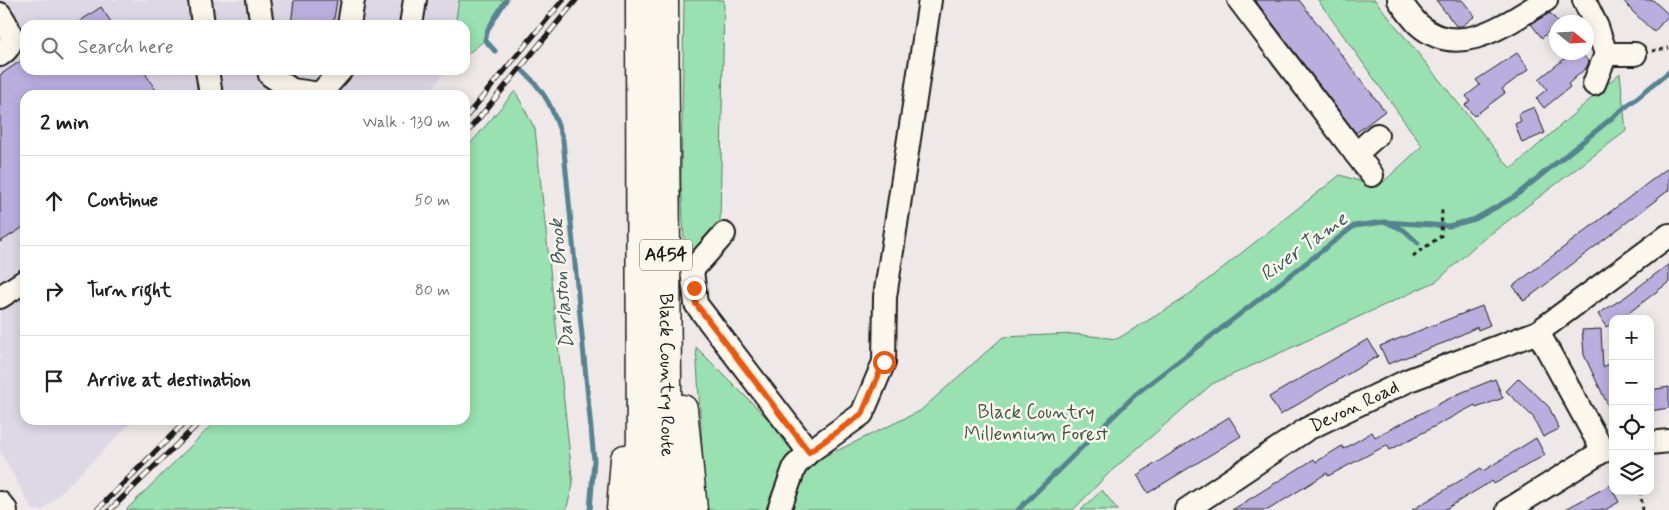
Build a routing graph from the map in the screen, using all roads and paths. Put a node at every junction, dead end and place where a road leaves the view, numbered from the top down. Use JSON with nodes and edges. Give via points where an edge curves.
{"nodes":[{"id":1,"x":200,"y":0,"type":"edge"},
{"id":2,"x":258,"y":0,"type":"edge"},
{"id":3,"x":353,"y":0,"type":"edge"},
{"id":4,"x":414,"y":0,"type":"edge"},
{"id":5,"x":640,"y":0,"type":"edge"},
{"id":6,"x":664,"y":0,"type":"edge"},
{"id":7,"x":930,"y":0,"type":"edge"},
{"id":8,"x":1239,"y":0,"type":"edge"},
{"id":9,"x":1398,"y":0,"type":"edge"},
{"id":10,"x":1546,"y":0,"type":"edge"},
{"id":11,"x":1584,"y":0,"type":"edge"},
{"id":12,"x":0,"y":14,"type":"edge"},
{"id":13,"x":202,"y":20,"type":"edge"},
{"id":14,"x":261,"y":20,"type":"edge"},
{"id":15,"x":350,"y":20,"type":"edge"},
{"id":16,"x":412,"y":20,"type":"edge"},
{"id":17,"x":1606,"y":54,"type":"junction"},
{"id":18,"x":1635,"y":54,"type":"dead end"},
{"id":19,"x":0,"y":55,"type":"edge"},
{"id":20,"x":209,"y":75,"type":"edge"},
{"id":21,"x":270,"y":75,"type":"edge"},
{"id":22,"x":337,"y":75,"type":"edge"},
{"id":23,"x":1594,"y":84,"type":"dead end"},
{"id":24,"x":210,"y":90,"type":"edge"},
{"id":25,"x":292,"y":90,"type":"edge"},
{"id":26,"x":324,"y":90,"type":"edge"},
{"id":27,"x":1377,"y":135,"type":"dead end"},
{"id":28,"x":1356,"y":154,"type":"junction"},
{"id":29,"x":1372,"y":175,"type":"dead end"},
{"id":30,"x":1442,"y":210,"type":"dead end"},
{"id":31,"x":724,"y":234,"type":"dead end"},
{"id":32,"x":1669,"y":235,"type":"edge"},
{"id":33,"x":666,"y":236,"type":"junction"},
{"id":34,"x":1413,"y":256,"type":"dead end"},
{"id":35,"x":20,"y":284,"type":"edge"},
{"id":36,"x":0,"y":297,"type":"edge"},
{"id":37,"x":642,"y":305,"type":"junction"},
{"id":38,"x":1538,"y":332,"type":"junction"},
{"id":39,"x":1669,"y":440,"type":"edge"},
{"id":40,"x":1654,"y":442,"type":"edge"},
{"id":41,"x":1608,"y":450,"type":"edge"},
{"id":42,"x":809,"y":452,"type":"junction"},
{"id":43,"x":1640,"y":495,"type":"edge"},
{"id":44,"x":0,"y":502,"type":"edge"},
{"id":45,"x":6,"y":510,"type":"edge"},
{"id":46,"x":621,"y":510,"type":"edge"},
{"id":47,"x":641,"y":510,"type":"edge"},
{"id":48,"x":668,"y":510,"type":"edge"},
{"id":49,"x":693,"y":510,"type":"edge"},
{"id":50,"x":779,"y":510,"type":"edge"},
{"id":51,"x":1186,"y":510,"type":"edge"},
{"id":52,"x":1508,"y":510,"type":"edge"},
{"id":53,"x":1642,"y":510,"type":"edge"}],
"edges":[{"from":1,"to":13,"type":"street"},
{"from":2,"to":14,"type":"street"},
{"from":3,"to":15,"type":"street"},
{"from":4,"to":16,"type":"street"},
{"from":5,"to":37,"type":"highway","name":"Black Country Route","number":"A454"},
{"from":6,"to":33,"type":"highway","name":"Black Country Route","number":"A454"},
{"from":7,"to":42,"type":"street","via":[[885,298],[884,362],[862,414]]},
{"from":8,"to":28,"type":"street"},
{"from":9,"to":10,"type":"street","via":[[1419,25],[1446,40],[1469,39],[1491,32]]},
{"from":11,"to":17,"type":"street"},
{"from":12,"to":19,"type":"street","via":[[12,36],[11,44]]},
{"from":17,"to":18,"type":"street"},
{"from":17,"to":23,"type":"street"},
{"from":20,"to":24,"type":"street"},
{"from":21,"to":25,"type":"street"},
{"from":22,"to":26,"type":"street"},
{"from":27,"to":28,"type":"street"},
{"from":28,"to":29,"type":"street"},
{"from":30,"to":34,"type":"path","via":[[1440,236]]},
{"from":31,"to":42,"type":"street","via":[[692,270],[696,304]]},
{"from":32,"to":38,"type":"street","name":"Devon Road"},
{"from":33,"to":48,"type":"highway","name":"Black Country Route","number":"A454"},
{"from":33,"to":49,"type":"highway"},
{"from":35,"to":36,"type":"street"},
{"from":37,"to":46,"type":"highway"},
{"from":37,"to":47,"type":"highway","name":"Black Country Route","number":"A454"},
{"from":38,"to":41,"type":"street"},
{"from":38,"to":51,"type":"street","name":"Devon Road","via":[[1409,380],[1308,429]]},
{"from":39,"to":40,"type":"street"},
{"from":41,"to":52,"type":"street"},
{"from":42,"to":50,"type":"street","via":[[794,466]]},
{"from":43,"to":53,"type":"path"},
{"from":44,"to":45,"type":"street"}]}
